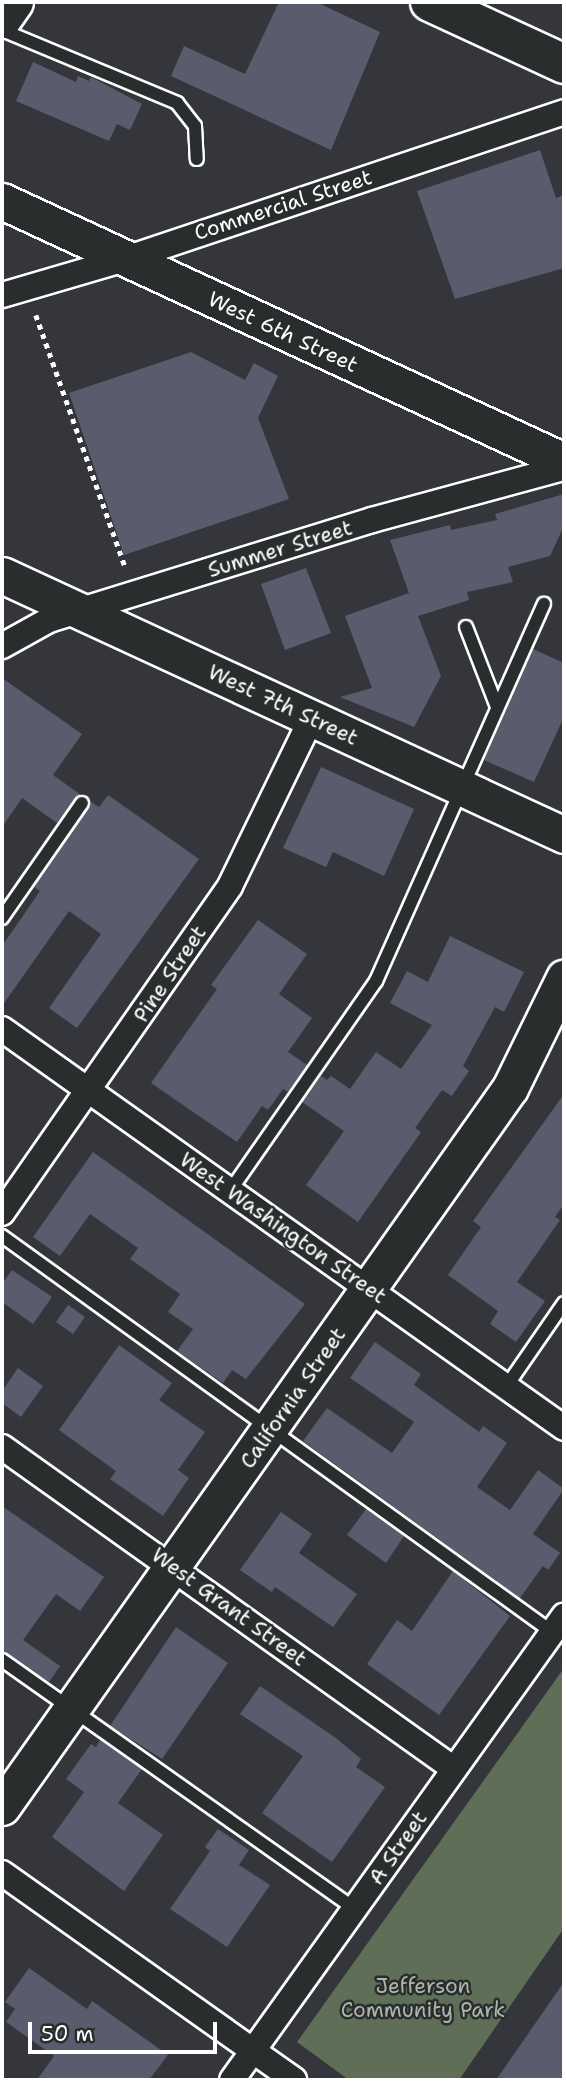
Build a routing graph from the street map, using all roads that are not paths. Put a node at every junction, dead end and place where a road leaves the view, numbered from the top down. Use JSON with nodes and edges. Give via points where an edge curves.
{"nodes":[{"id":1,"x":14,"y":2,"type":"edge"},
{"id":2,"x":430,"y":2,"type":"edge"},
{"id":3,"x":2,"y":19,"type":"edge"},
{"id":4,"x":2,"y":30,"type":"edge"},
{"id":5,"x":564,"y":64,"type":"edge"},
{"id":6,"x":564,"y":112,"type":"edge"},
{"id":7,"x":197,"y":159,"type":"dead end"},
{"id":8,"x":2,"y":201,"type":"edge"},
{"id":9,"x":125,"y":259,"type":"junction"},
{"id":10,"x":2,"y":295,"type":"edge"},
{"id":11,"x":564,"y":461,"type":"edge"},
{"id":12,"x":564,"y":468,"type":"edge"},
{"id":13,"x":2,"y":575,"type":"edge"},
{"id":14,"x":544,"y":604,"type":"dead end"},
{"id":15,"x":82,"y":612,"type":"junction"},
{"id":16,"x":466,"y":627,"type":"dead end"},
{"id":17,"x":2,"y":646,"type":"edge"},
{"id":18,"x":497,"y":707,"type":"junction"},
{"id":19,"x":311,"y":719,"type":"junction"},
{"id":20,"x":462,"y":788,"type":"junction"},
{"id":21,"x":82,"y":803,"type":"dead end"},
{"id":22,"x":564,"y":835,"type":"edge"},
{"id":23,"x":2,"y":918,"type":"edge"},
{"id":24,"x":564,"y":978,"type":"edge"},
{"id":25,"x":2,"y":1029,"type":"edge"},
{"id":26,"x":90,"y":1092,"type":"junction"},
{"id":27,"x":230,"y":1191,"type":"junction"},
{"id":28,"x":2,"y":1213,"type":"edge"},
{"id":29,"x":2,"y":1236,"type":"edge"},
{"id":30,"x":369,"y":1290,"type":"junction"},
{"id":31,"x":564,"y":1303,"type":"edge"},
{"id":32,"x":506,"y":1387,"type":"junction"},
{"id":33,"x":564,"y":1428,"type":"edge"},
{"id":34,"x":269,"y":1432,"type":"junction"},
{"id":35,"x":2,"y":1447,"type":"edge"},
{"id":36,"x":173,"y":1568,"type":"junction"},
{"id":37,"x":558,"y":1624,"type":"edge"},
{"id":38,"x":2,"y":1660,"type":"edge"},
{"id":39,"x":72,"y":1710,"type":"junction"},
{"id":40,"x":454,"y":1769,"type":"junction"},
{"id":41,"x":2,"y":1807,"type":"edge"},
{"id":42,"x":2,"y":1873,"type":"edge"},
{"id":43,"x":355,"y":1909,"type":"junction"},
{"id":44,"x":253,"y":2052,"type":"junction"},
{"id":45,"x":232,"y":2080,"type":"edge"},
{"id":46,"x":293,"y":2080,"type":"edge"}],
"edges":[{"from":1,"to":3,"type":"highway"},
{"from":2,"to":5,"type":"highway"},
{"from":4,"to":7,"type":"lane","via":[[177,103],[195,126]]},
{"from":6,"to":9,"type":"street","name":"Commercial Street"},
{"from":8,"to":9,"type":"street","name":"West 6th Street"},
{"from":9,"to":10,"type":"street","name":"Commercial Street"},
{"from":9,"to":11,"type":"street","name":"West 6th Street"},
{"from":12,"to":15,"type":"street","name":"Summer Street","via":[[372,520]]},
{"from":13,"to":15,"type":"street","name":"West 7th Street"},
{"from":14,"to":18,"type":"lane"},
{"from":15,"to":17,"type":"street","name":"Summer Street","via":[[49,620]]},
{"from":15,"to":19,"type":"street","name":"West 7th Street"},
{"from":16,"to":18,"type":"lane"},
{"from":18,"to":20,"type":"lane"},
{"from":19,"to":20,"type":"street","name":"West 7th Street"},
{"from":19,"to":26,"type":"street","name":"Pine Street","via":[[230,886]]},
{"from":20,"to":22,"type":"street","name":"West 7th Street"},
{"from":20,"to":27,"type":"lane","via":[[376,981]]},
{"from":21,"to":23,"type":"lane"},
{"from":24,"to":30,"type":"street","name":"California Street","via":[[510,1088]]},
{"from":25,"to":26,"type":"street","name":"West Washington Street"},
{"from":26,"to":27,"type":"street","name":"West Washington Street"},
{"from":26,"to":28,"type":"street","name":"Pine Street"},
{"from":27,"to":30,"type":"street","name":"West Washington Street"},
{"from":29,"to":34,"type":"lane"},
{"from":30,"to":32,"type":"street","name":"West Washington Street"},
{"from":30,"to":34,"type":"street","name":"California Street"},
{"from":31,"to":32,"type":"lane"},
{"from":32,"to":33,"type":"street","name":"West Washington Street"},
{"from":34,"to":36,"type":"street","name":"California Street"},
{"from":34,"to":37,"type":"lane"},
{"from":35,"to":36,"type":"street","name":"West Grant Street"},
{"from":36,"to":39,"type":"street","name":"California Street"},
{"from":36,"to":40,"type":"street","name":"West Grant Street"},
{"from":37,"to":40,"type":"street","name":"A Street"},
{"from":38,"to":39,"type":"lane"},
{"from":39,"to":41,"type":"street","name":"California Street"},
{"from":39,"to":43,"type":"lane"},
{"from":40,"to":43,"type":"street","name":"A Street"},
{"from":42,"to":44,"type":"street"},
{"from":43,"to":44,"type":"street","name":"A Street"},
{"from":44,"to":45,"type":"street","name":"A Street"},
{"from":44,"to":46,"type":"street"}]}
